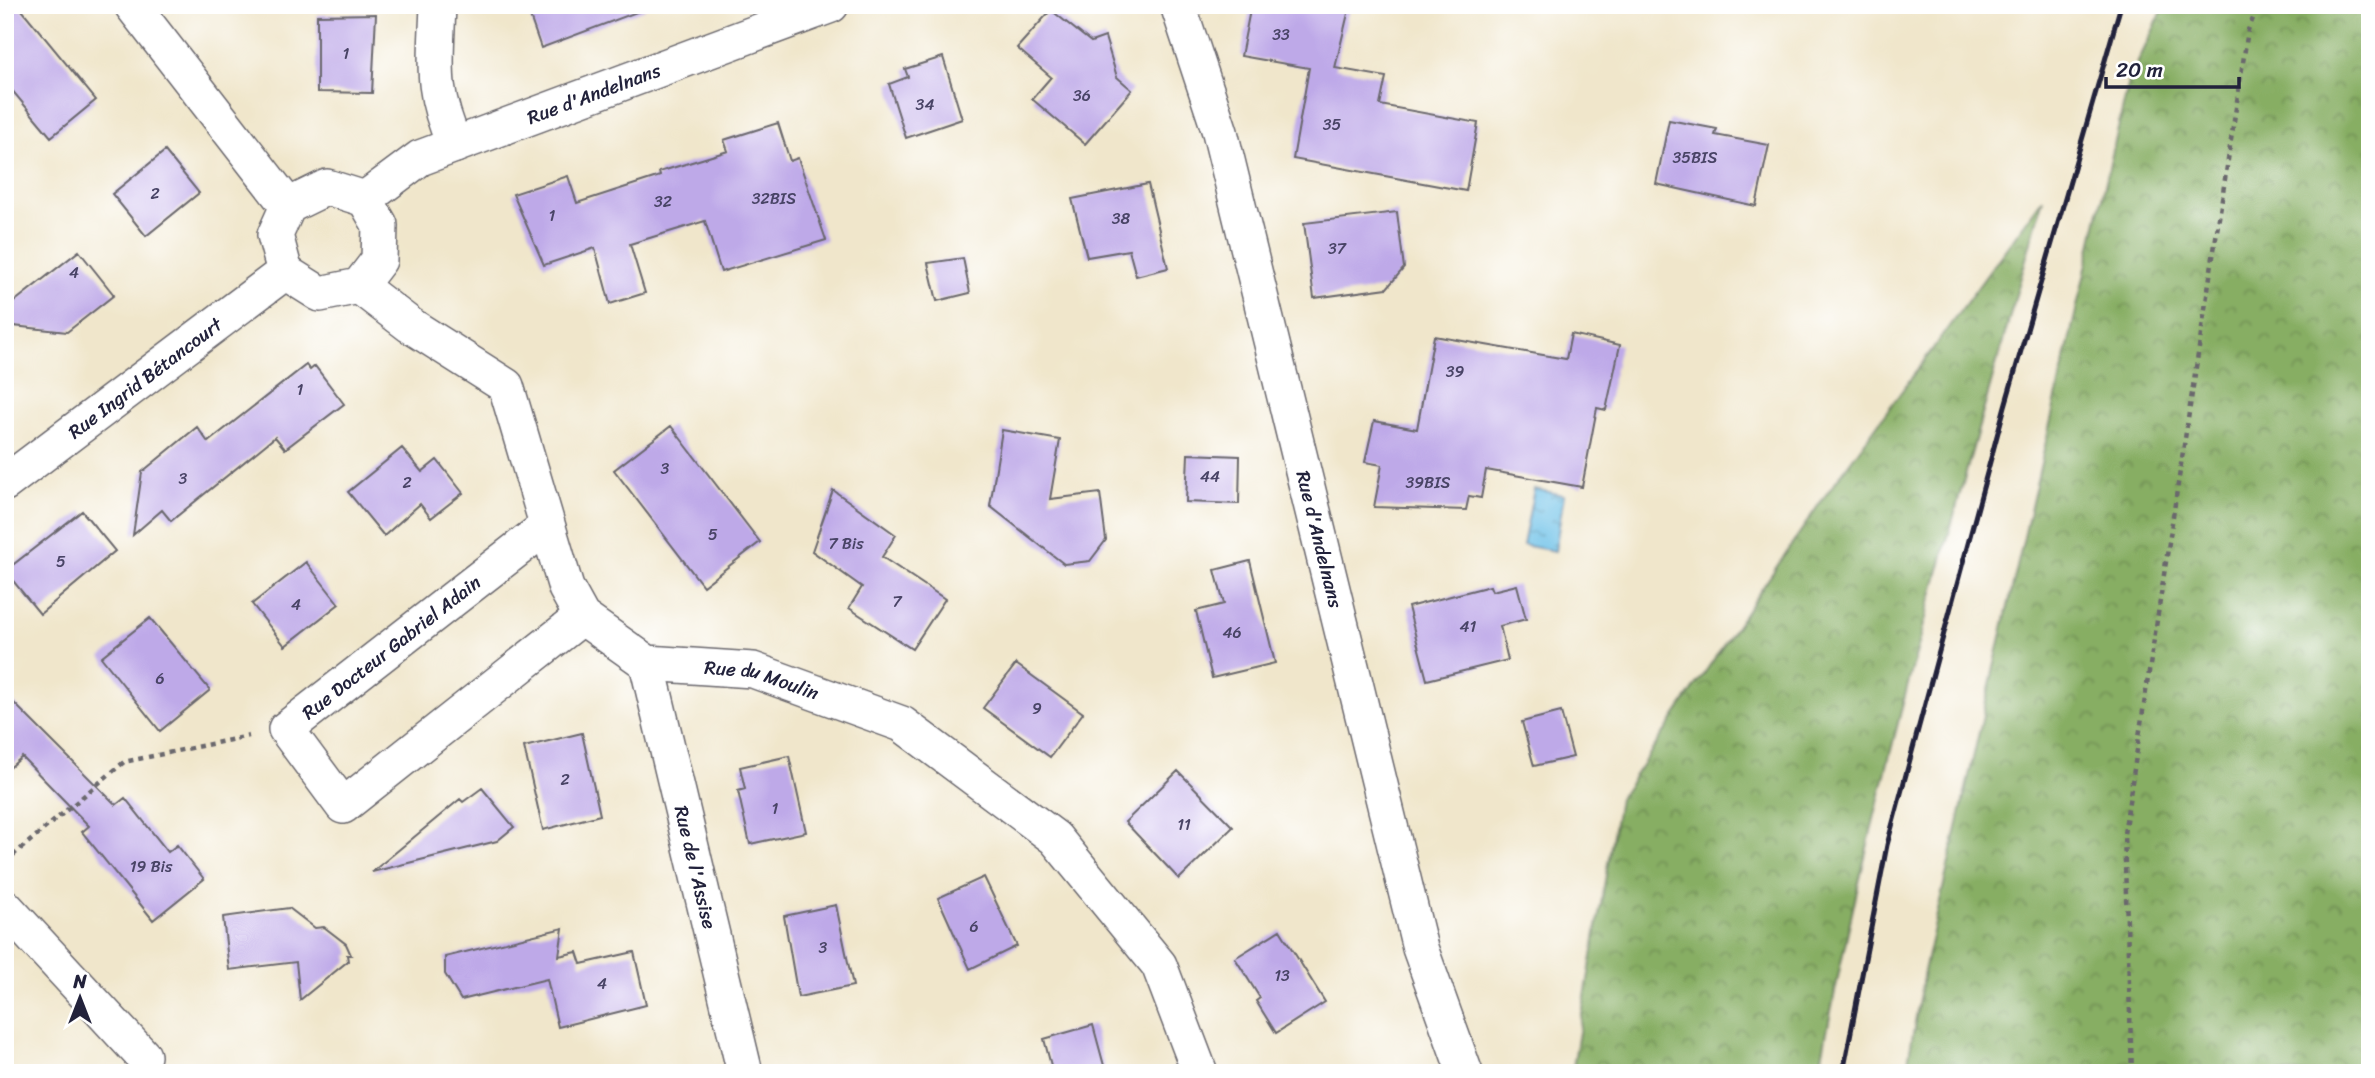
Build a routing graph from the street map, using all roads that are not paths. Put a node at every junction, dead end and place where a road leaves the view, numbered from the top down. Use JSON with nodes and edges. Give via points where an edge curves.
{"nodes":[{"id":1,"x":132,"y":5,"type":"edge"},
{"id":2,"x":438,"y":5,"type":"edge"},
{"id":3,"x":831,"y":5,"type":"edge"},
{"id":4,"x":1178,"y":5,"type":"edge"},
{"id":5,"x":455,"y":145,"type":"junction"},
{"id":6,"x":365,"y":199,"type":"junction"},
{"id":7,"x":288,"y":206,"type":"junction"},
{"id":8,"x":285,"y":272,"type":"junction"},
{"id":9,"x":359,"y":286,"type":"junction"},
{"id":10,"x":5,"y":483,"type":"edge"},
{"id":11,"x":547,"y":526,"type":"junction"},
{"id":12,"x":582,"y":617,"type":"junction"},
{"id":13,"x":647,"y":663,"type":"junction"},
{"id":14,"x":5,"y":908,"type":"edge"},
{"id":15,"x":143,"y":1056,"type":"dead end"},
{"id":16,"x":745,"y":1073,"type":"edge"},
{"id":17,"x":1200,"y":1073,"type":"edge"},
{"id":18,"x":1465,"y":1073,"type":"edge"}],
"edges":[{"from":1,"to":7,"type":"street"},
{"from":2,"to":5,"type":"street","via":[[435,84],[440,112]]},
{"from":3,"to":5,"type":"street","name":"Rue d'Andelnans"},
{"from":4,"to":18,"type":"street","name":"Rue d'Andelnans","via":[[1220,132],[1420,948]]},
{"from":5,"to":6,"type":"street","name":"Rue d'Andelnans","via":[[420,158]]},
{"from":6,"to":7,"type":"street","via":[[327,187]]},
{"from":6,"to":9,"type":"street","via":[[380,225],[379,260]]},
{"from":7,"to":8,"type":"street","via":[[275,235]]},
{"from":8,"to":9,"type":"street","via":[[320,294]]},
{"from":8,"to":10,"type":"street","name":"Rue Ingrid Bétancourt"},
{"from":9,"to":11,"type":"street","via":[[410,325],[506,386]]},
{"from":11,"to":12,"type":"street","via":[[566,588]]},
{"from":11,"to":12,"type":"street","name":"Rue Docteur Gabriel Adain","via":[[286,729],[343,806]]},
{"from":12,"to":13,"type":"street"},
{"from":13,"to":16,"type":"street","name":"Rue de l'Assise"},
{"from":13,"to":17,"type":"street","name":"Rue du Moulin","via":[[753,670],[902,724],[1055,838],[1159,965]]},
{"from":14,"to":15,"type":"street"}]}
